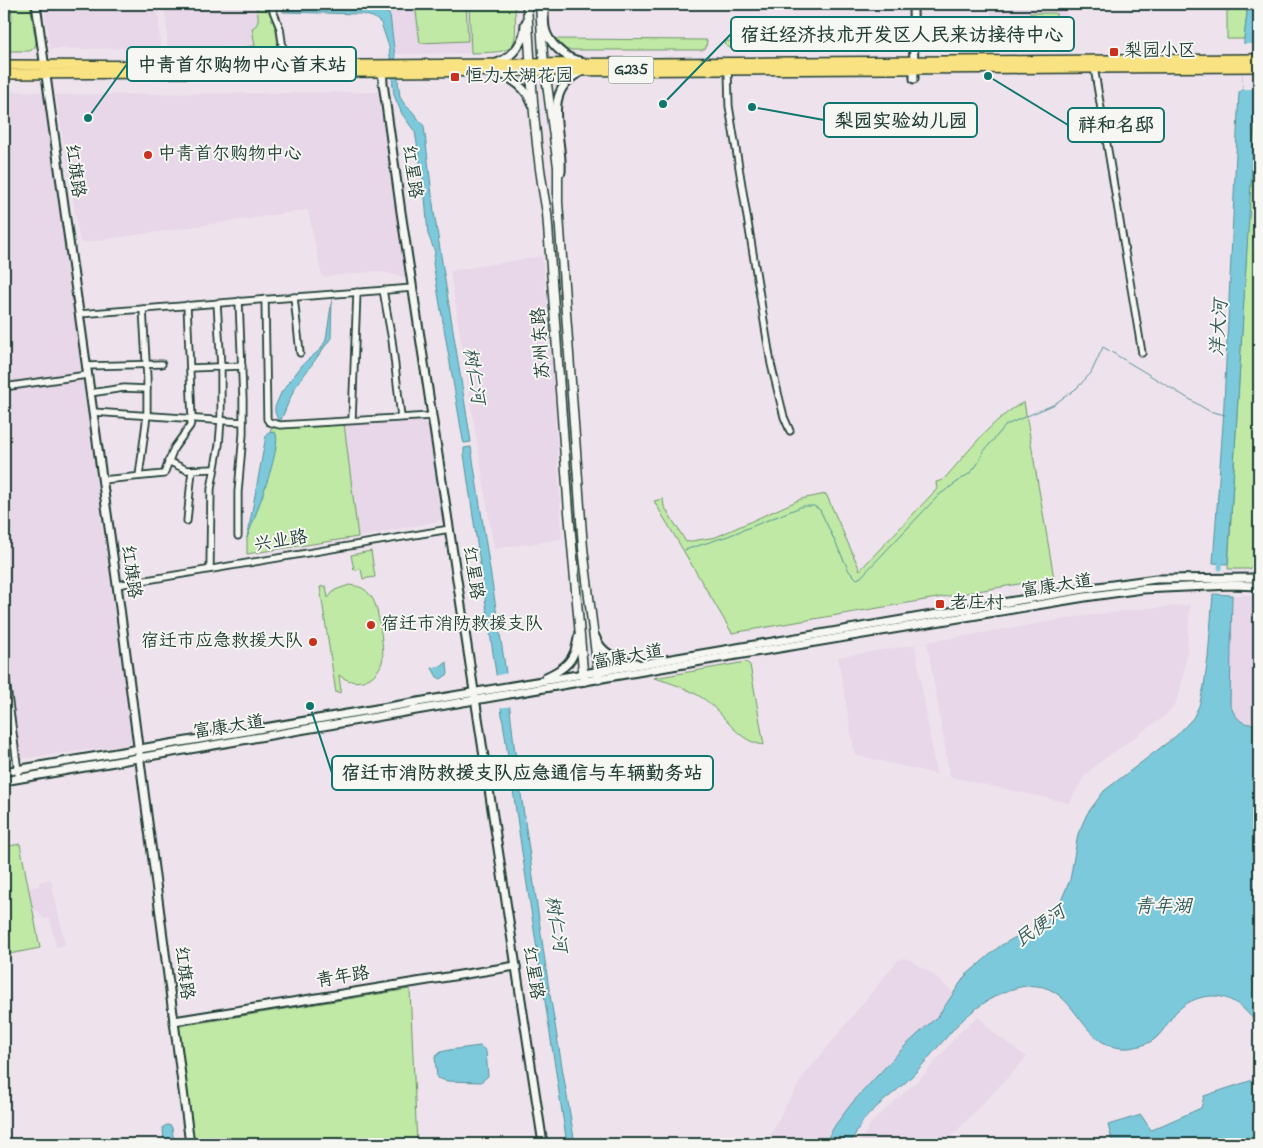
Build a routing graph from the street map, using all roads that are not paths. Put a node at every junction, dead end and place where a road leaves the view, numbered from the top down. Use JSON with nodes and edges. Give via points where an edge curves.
{"nodes":[{"id":1,"x":36,"y":4,"type":"edge"},
{"id":2,"x":271,"y":4,"type":"edge"},
{"id":3,"x":526,"y":4,"type":"edge"},
{"id":4,"x":540,"y":4,"type":"edge"},
{"id":5,"x":544,"y":4,"type":"edge"},
{"id":6,"x":913,"y":4,"type":"edge"},
{"id":7,"x":529,"y":30,"type":"junction"},
{"id":8,"x":541,"y":30,"type":"junction"},
{"id":9,"x":1259,"y":59,"type":"edge"},
{"id":10,"x":1094,"y":64,"type":"junction"},
{"id":11,"x":284,"y":65,"type":"junction"},
{"id":12,"x":4,"y":66,"type":"edge"},
{"id":13,"x":584,"y":66,"type":"junction"},
{"id":14,"x":495,"y":67,"type":"junction"},
{"id":15,"x":531,"y":67,"type":"junction"},
{"id":16,"x":545,"y":67,"type":"junction"},
{"id":17,"x":1259,"y":67,"type":"edge"},
{"id":18,"x":382,"y":68,"type":"junction"},
{"id":19,"x":45,"y":70,"type":"junction"},
{"id":20,"x":728,"y":70,"type":"junction"},
{"id":21,"x":914,"y":70,"type":"junction"},
{"id":22,"x":4,"y":74,"type":"edge"},
{"id":23,"x":533,"y":107,"type":"junction"},
{"id":24,"x":558,"y":202,"type":"junction"},
{"id":25,"x":412,"y":288,"type":"junction"},
{"id":26,"x":383,"y":290,"type":"junction"},
{"id":27,"x":357,"y":292,"type":"junction"},
{"id":28,"x":294,"y":297,"type":"junction"},
{"id":29,"x":266,"y":299,"type":"junction"},
{"id":30,"x":239,"y":301,"type":"junction"},
{"id":31,"x":218,"y":303,"type":"junction"},
{"id":32,"x":187,"y":305,"type":"junction"},
{"id":33,"x":143,"y":309,"type":"junction"},
{"id":34,"x":79,"y":314,"type":"junction"},
{"id":35,"x":300,"y":353,"type":"dead end"},
{"id":36,"x":1142,"y":353,"type":"dead end"},
{"id":37,"x":146,"y":363,"type":"junction"},
{"id":38,"x":162,"y":364,"type":"dead end"},
{"id":39,"x":86,"y":366,"type":"junction"},
{"id":40,"x":221,"y":366,"type":"junction"},
{"id":41,"x":242,"y":366,"type":"junction"},
{"id":42,"x":190,"y":368,"type":"junction"},
{"id":43,"x":88,"y":375,"type":"junction"},
{"id":44,"x":4,"y":387,"type":"edge"},
{"id":45,"x":147,"y":389,"type":"junction"},
{"id":46,"x":90,"y":393,"type":"junction"},
{"id":47,"x":92,"y":412,"type":"junction"},
{"id":48,"x":147,"y":415,"type":"junction"},
{"id":49,"x":432,"y":416,"type":"junction"},
{"id":50,"x":401,"y":418,"type":"junction"},
{"id":51,"x":192,"y":420,"type":"junction"},
{"id":52,"x":220,"y":420,"type":"junction"},
{"id":53,"x":352,"y":420,"type":"junction"},
{"id":54,"x":243,"y":422,"type":"junction"},
{"id":55,"x":790,"y":431,"type":"dead end"},
{"id":56,"x":168,"y":461,"type":"junction"},
{"id":57,"x":214,"y":469,"type":"junction"},
{"id":58,"x":192,"y":470,"type":"junction"},
{"id":59,"x":139,"y":476,"type":"junction"},
{"id":60,"x":102,"y":480,"type":"junction"},
{"id":61,"x":187,"y":521,"type":"dead end"},
{"id":62,"x":450,"y":529,"type":"junction"},
{"id":63,"x":238,"y":536,"type":"dead end"},
{"id":64,"x":210,"y":569,"type":"junction"},
{"id":65,"x":1259,"y":578,"type":"edge"},
{"id":66,"x":117,"y":585,"type":"junction"},
{"id":67,"x":1259,"y":586,"type":"edge"},
{"id":68,"x":931,"y":614,"type":"junction"},
{"id":69,"x":887,"y":622,"type":"junction"},
{"id":70,"x":592,"y":624,"type":"junction"},
{"id":71,"x":933,"y":624,"type":"junction"},
{"id":72,"x":580,"y":625,"type":"junction"},
{"id":73,"x":888,"y":631,"type":"junction"},
{"id":74,"x":4,"y":665,"type":"edge"},
{"id":75,"x":646,"y":666,"type":"junction"},
{"id":76,"x":598,"y":675,"type":"junction"},
{"id":77,"x":584,"y":677,"type":"junction"},
{"id":78,"x":536,"y":682,"type":"junction"},
{"id":79,"x":476,"y":696,"type":"junction"},
{"id":80,"x":139,"y":750,"type":"junction"},
{"id":81,"x":140,"y":758,"type":"junction"},
{"id":82,"x":18,"y":770,"type":"junction"},
{"id":83,"x":4,"y":772,"type":"edge"},
{"id":84,"x":19,"y":778,"type":"junction"},
{"id":85,"x":4,"y":781,"type":"edge"},
{"id":86,"x":516,"y":966,"type":"junction"},
{"id":87,"x":174,"y":1022,"type":"junction"},
{"id":88,"x":190,"y":1144,"type":"edge"},
{"id":89,"x":520,"y":1144,"type":"edge"},
{"id":90,"x":543,"y":1144,"type":"edge"}],
"edges":[{"from":1,"to":19,"type":"street","name":"红旗路"},
{"from":2,"to":11,"type":"street","via":[[280,28]]},
{"from":3,"to":7,"type":"main road","name":"苏州东路"},
{"from":3,"to":14,"type":"street","via":[[522,40]]},
{"from":4,"to":8,"type":"main road","name":"苏州东路"},
{"from":5,"to":13,"type":"street","via":[[545,28],[551,42]]},
{"from":6,"to":21,"type":"street"},
{"from":7,"to":8,"type":"street"},
{"from":7,"to":15,"type":"main road","name":"苏州东路"},
{"from":8,"to":16,"type":"main road","name":"苏州东路"},
{"from":9,"to":10,"type":"highway","number":"G235"},
{"from":10,"to":17,"type":"highway","number":"G235"},
{"from":10,"to":21,"type":"highway","number":"G235"},
{"from":10,"to":36,"type":"street"},
{"from":11,"to":18,"type":"highway","number":"G235"},
{"from":11,"to":19,"type":"highway","number":"G235"},
{"from":12,"to":19,"type":"highway","number":"G235"},
{"from":13,"to":16,"type":"highway","number":"G235"},
{"from":13,"to":20,"type":"highway","number":"G235"},
{"from":13,"to":21,"type":"highway","number":"G235"},
{"from":13,"to":24,"type":"street","via":[[566,82],[557,97],[555,108],[562,159]]},
{"from":14,"to":15,"type":"highway","number":"G235"},
{"from":14,"to":18,"type":"highway","number":"G235"},
{"from":14,"to":23,"type":"street","via":[[522,87]]},
{"from":15,"to":16,"type":"highway","number":"G235"},
{"from":15,"to":23,"type":"main road","name":"苏州东路"},
{"from":16,"to":24,"type":"main road","name":"苏州东路","via":[[558,167]]},
{"from":18,"to":19,"type":"highway","number":"G235"},
{"from":18,"to":25,"type":"street","name":"红星路"},
{"from":19,"to":22,"type":"highway","number":"G235"},
{"from":19,"to":34,"type":"street","name":"红旗路"},
{"from":20,"to":21,"type":"highway","number":"G235"},
{"from":20,"to":55,"type":"street","via":[[729,106],[771,364]]},
{"from":23,"to":72,"type":"main road","name":"苏州东路","via":[[547,214]]},
{"from":24,"to":70,"type":"main road","name":"苏州东路","via":[[583,548]]},
{"from":25,"to":26,"type":"street"},
{"from":25,"to":49,"type":"street","name":"红星路"},
{"from":26,"to":27,"type":"street"},
{"from":26,"to":50,"type":"street"},
{"from":27,"to":28,"type":"street"},
{"from":27,"to":53,"type":"street"},
{"from":28,"to":29,"type":"street"},
{"from":28,"to":35,"type":"street"},
{"from":29,"to":30,"type":"street"},
{"from":29,"to":53,"type":"street","via":[[267,419],[280,424]]},
{"from":30,"to":31,"type":"street"},
{"from":30,"to":41,"type":"street"},
{"from":31,"to":32,"type":"street"},
{"from":31,"to":40,"type":"street"},
{"from":32,"to":33,"type":"street"},
{"from":32,"to":42,"type":"street"},
{"from":33,"to":34,"type":"street"},
{"from":33,"to":37,"type":"street"},
{"from":34,"to":39,"type":"street","name":"红旗路"},
{"from":37,"to":38,"type":"street"},
{"from":37,"to":39,"type":"street"},
{"from":37,"to":45,"type":"street"},
{"from":39,"to":43,"type":"street","name":"红旗路"},
{"from":40,"to":41,"type":"street"},
{"from":40,"to":42,"type":"street"},
{"from":40,"to":52,"type":"street"},
{"from":41,"to":54,"type":"street"},
{"from":42,"to":51,"type":"street"},
{"from":43,"to":44,"type":"street"},
{"from":43,"to":46,"type":"street","name":"红旗路"},
{"from":45,"to":46,"type":"street","via":[[124,388]]},
{"from":45,"to":48,"type":"street"},
{"from":46,"to":47,"type":"street","name":"红旗路"},
{"from":47,"to":48,"type":"street"},
{"from":47,"to":60,"type":"street","name":"红旗路"},
{"from":48,"to":51,"type":"street"},
{"from":48,"to":59,"type":"street"},
{"from":49,"to":50,"type":"street"},
{"from":49,"to":62,"type":"street","name":"红星路"},
{"from":50,"to":53,"type":"street"},
{"from":51,"to":52,"type":"street"},
{"from":51,"to":56,"type":"street"},
{"from":52,"to":54,"type":"street"},
{"from":52,"to":57,"type":"street"},
{"from":54,"to":63,"type":"street"},
{"from":56,"to":58,"type":"street"},
{"from":56,"to":59,"type":"street","via":[[164,474]]},
{"from":57,"to":58,"type":"street"},
{"from":57,"to":64,"type":"street"},
{"from":58,"to":61,"type":"street"},
{"from":59,"to":60,"type":"street"},
{"from":60,"to":66,"type":"street","name":"红旗路"},
{"from":62,"to":64,"type":"street","name":"兴业路"},
{"from":62,"to":79,"type":"street","name":"红星路"},
{"from":64,"to":66,"type":"street","name":"兴业路"},
{"from":65,"to":68,"type":"street","name":"富康大道","via":[[1156,579]]},
{"from":66,"to":80,"type":"street","name":"红旗路"},
{"from":67,"to":71,"type":"street","name":"富康大道","via":[[1142,588]]},
{"from":68,"to":69,"type":"street","name":"富康大道"},
{"from":68,"to":71,"type":"street"},
{"from":69,"to":73,"type":"street"},
{"from":69,"to":75,"type":"street","name":"富康大道"},
{"from":70,"to":75,"type":"street","via":[[598,644],[607,653],[620,660]]},
{"from":70,"to":76,"type":"main road","name":"苏州东路"},
{"from":71,"to":73,"type":"street","name":"富康大道"},
{"from":72,"to":77,"type":"main road","name":"苏州东路"},
{"from":72,"to":78,"type":"street","via":[[572,660]]},
{"from":73,"to":75,"type":"street","name":"富康大道"},
{"from":74,"to":82,"type":"street"},
{"from":75,"to":76,"type":"street","name":"富康大道"},
{"from":76,"to":77,"type":"street","name":"富康大道"},
{"from":77,"to":78,"type":"street","name":"富康大道"},
{"from":77,"to":79,"type":"street","name":"富康大道"},
{"from":78,"to":79,"type":"street","name":"富康大道"},
{"from":79,"to":80,"type":"street","name":"富康大道"},
{"from":79,"to":81,"type":"street","name":"富康大道"},
{"from":79,"to":86,"type":"street","name":"红星路"},
{"from":80,"to":81,"type":"street","name":"红旗路"},
{"from":80,"to":82,"type":"street","name":"富康大道"},
{"from":81,"to":84,"type":"street","name":"富康大道"},
{"from":81,"to":87,"type":"street","name":"红旗路"},
{"from":82,"to":83,"type":"street","name":"富康大道"},
{"from":82,"to":84,"type":"street"},
{"from":84,"to":85,"type":"street","name":"富康大道"},
{"from":86,"to":87,"type":"street","name":"青年路"},
{"from":86,"to":90,"type":"street","name":"红星路"},
{"from":87,"to":88,"type":"street","name":"红旗路"},
{"from":89,"to":90,"type":"street"}]}
